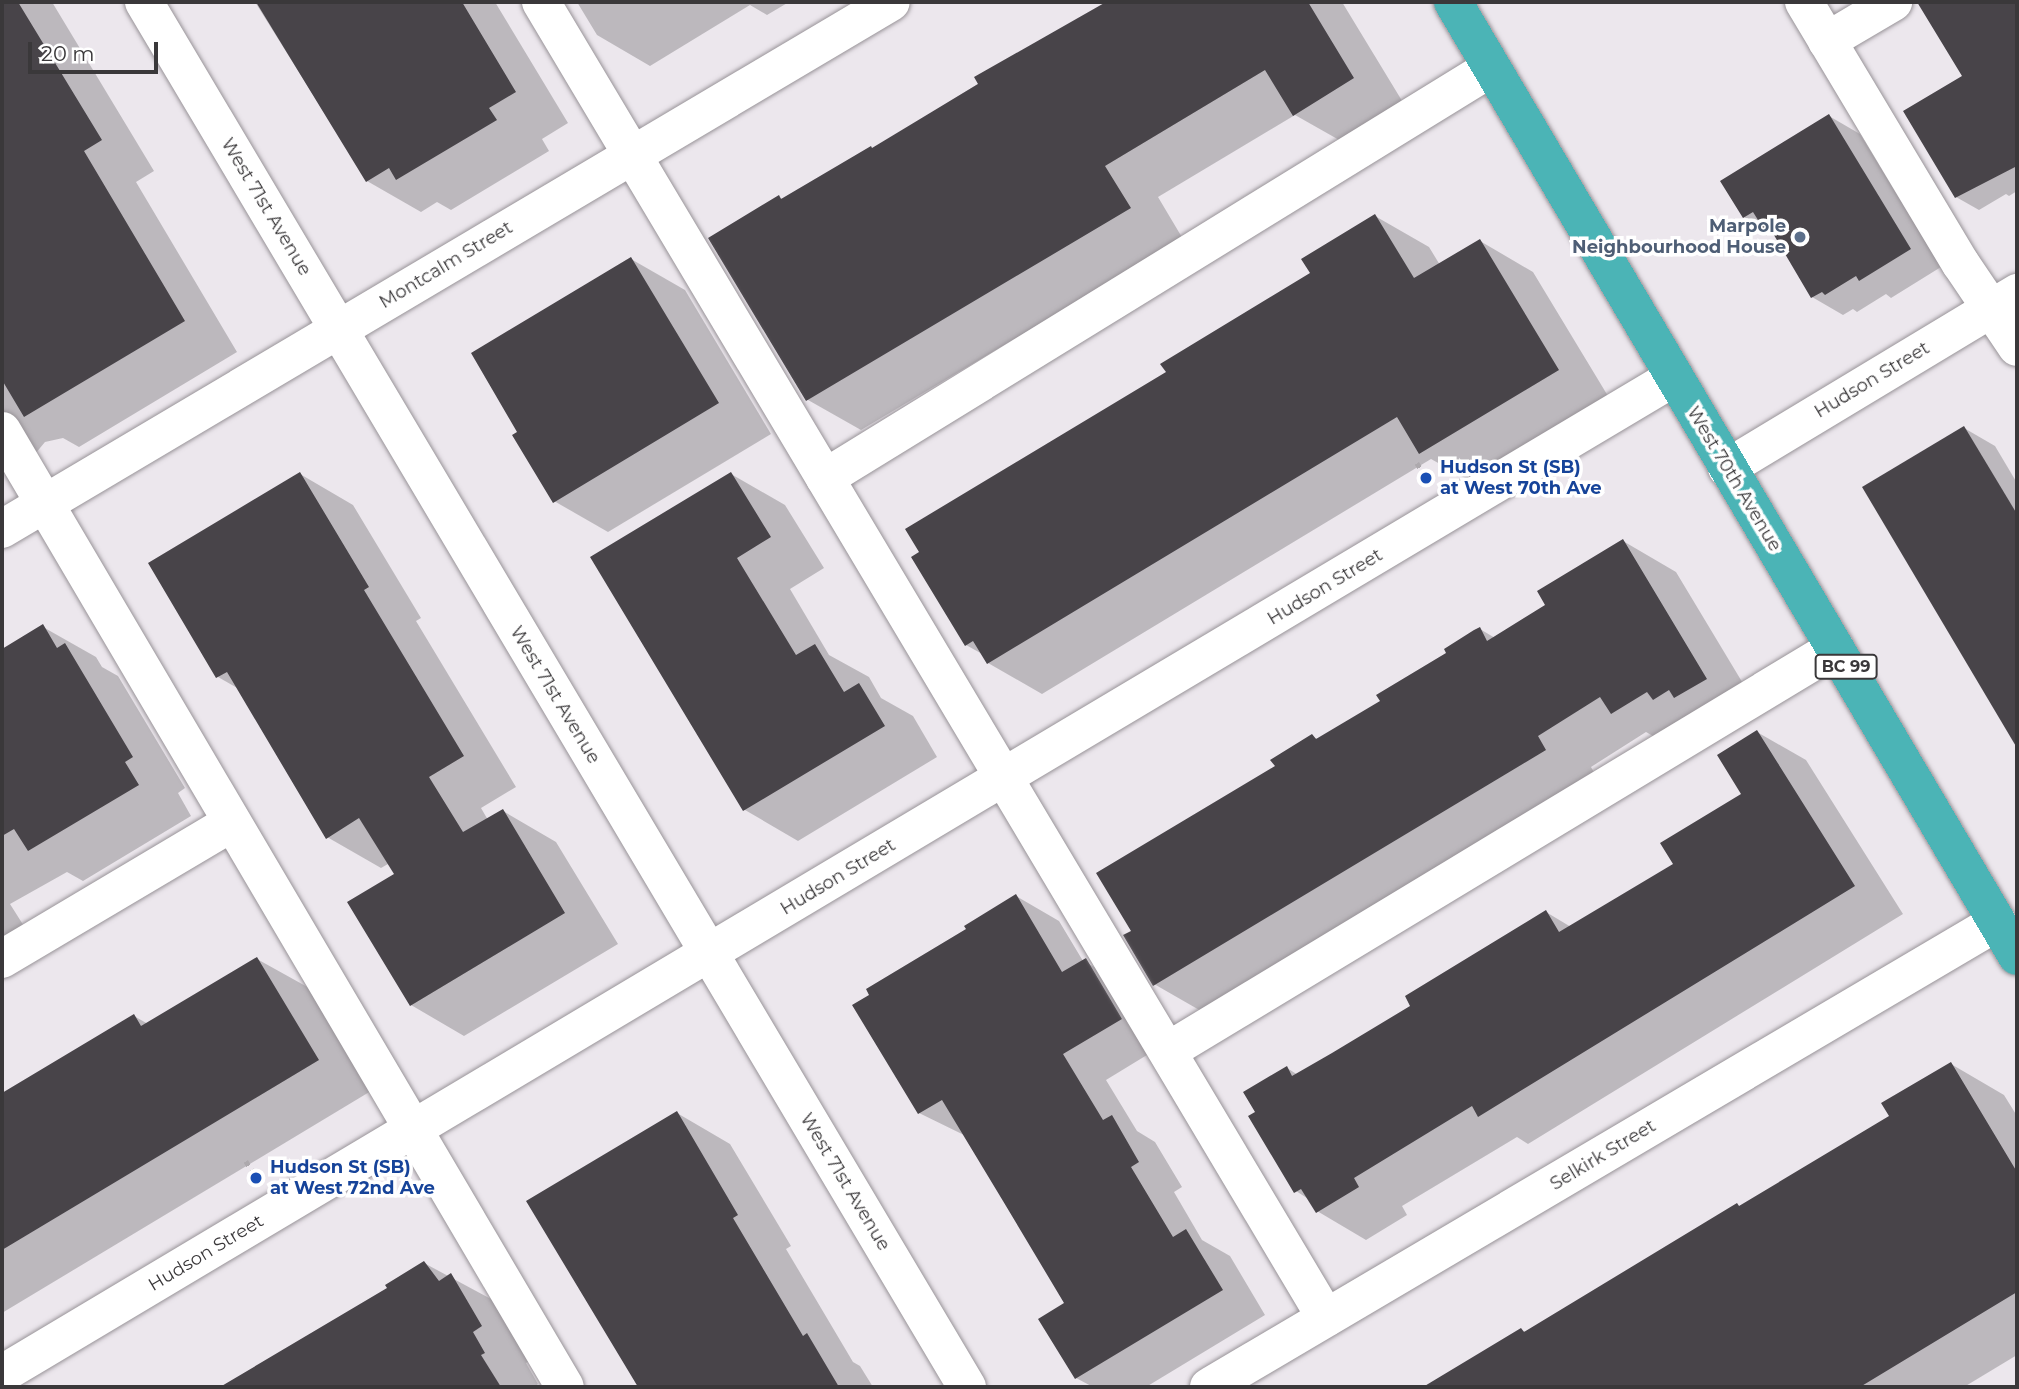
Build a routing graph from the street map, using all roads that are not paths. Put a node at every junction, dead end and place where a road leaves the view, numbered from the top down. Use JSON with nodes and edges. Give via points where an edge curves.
{"nodes":[{"id":1,"x":144,"y":2,"type":"edge"},
{"id":2,"x":541,"y":2,"type":"edge"},
{"id":3,"x":891,"y":2,"type":"edge"},
{"id":4,"x":1452,"y":2,"type":"edge"},
{"id":5,"x":1804,"y":2,"type":"edge"},
{"id":6,"x":1893,"y":2,"type":"edge"},
{"id":7,"x":1827,"y":41,"type":"junction"},
{"id":8,"x":1491,"y":68,"type":"junction"},
{"id":9,"x":633,"y":154,"type":"junction"},
{"id":10,"x":2004,"y":301,"type":"edge"},
{"id":11,"x":338,"y":329,"type":"junction"},
{"id":12,"x":2017,"y":347,"type":"edge"},
{"id":13,"x":1673,"y":378,"type":"junction"},
{"id":14,"x":2,"y":431,"type":"edge"},
{"id":15,"x":1727,"y":468,"type":"junction"},
{"id":16,"x":825,"y":478,"type":"junction"},
{"id":17,"x":45,"y":503,"type":"junction"},
{"id":18,"x":2,"y":529,"type":"edge"},
{"id":19,"x":1835,"y":648,"type":"junction"},
{"id":20,"x":1004,"y":778,"type":"junction"},
{"id":21,"x":231,"y":823,"type":"junction"},
{"id":22,"x":1997,"y":922,"type":"junction"},
{"id":23,"x":710,"y":954,"type":"junction"},
{"id":24,"x":2017,"y":956,"type":"edge"},
{"id":25,"x":2,"y":959,"type":"edge"},
{"id":26,"x":1168,"y":1051,"type":"junction"},
{"id":27,"x":412,"y":1131,"type":"junction"},
{"id":28,"x":1326,"y":1318,"type":"junction"},
{"id":29,"x":2,"y":1374,"type":"edge"},
{"id":30,"x":1247,"y":1378,"type":"edge"},
{"id":31,"x":565,"y":1387,"type":"edge"},
{"id":32,"x":967,"y":1387,"type":"edge"},
{"id":33,"x":1209,"y":1387,"type":"edge"}],
"edges":[{"from":1,"to":11,"type":"street","name":"West 71st Avenue"},
{"from":2,"to":9,"type":"street"},
{"from":3,"to":9,"type":"street","name":"Montcalm Street"},
{"from":4,"to":8,"type":"highway","name":"West 70th Avenue","number":"BC 99"},
{"from":5,"to":7,"type":"street"},
{"from":6,"to":7,"type":"street"},
{"from":7,"to":10,"type":"street","via":[[1961,264]]},
{"from":8,"to":13,"type":"highway","name":"West 70th Avenue","number":"BC 99"},
{"from":8,"to":16,"type":"street"},
{"from":9,"to":11,"type":"street","name":"Montcalm Street"},
{"from":9,"to":16,"type":"street"},
{"from":10,"to":12,"type":"street"},
{"from":10,"to":15,"type":"street","name":"Hudson Street"},
{"from":11,"to":17,"type":"street","name":"Montcalm Street"},
{"from":11,"to":23,"type":"street","name":"West 71st Avenue"},
{"from":13,"to":15,"type":"highway","name":"West 70th Avenue","number":"BC 99"},
{"from":13,"to":20,"type":"street","name":"Hudson Street"},
{"from":14,"to":17,"type":"street"},
{"from":15,"to":19,"type":"highway","name":"West 70th Avenue","number":"BC 99"},
{"from":16,"to":20,"type":"street"},
{"from":17,"to":18,"type":"street","name":"Montcalm Street"},
{"from":17,"to":21,"type":"street"},
{"from":19,"to":22,"type":"highway","name":"West 70th Avenue","number":"BC 99"},
{"from":19,"to":26,"type":"street"},
{"from":20,"to":23,"type":"street","name":"Hudson Street"},
{"from":20,"to":26,"type":"street"},
{"from":21,"to":25,"type":"street"},
{"from":21,"to":27,"type":"street"},
{"from":22,"to":24,"type":"highway","name":"West 70th Avenue","number":"BC 99"},
{"from":22,"to":28,"type":"street","name":"Selkirk Street"},
{"from":23,"to":27,"type":"street","name":"Hudson Street"},
{"from":23,"to":32,"type":"street","name":"West 71st Avenue"},
{"from":26,"to":28,"type":"street"},
{"from":27,"to":29,"type":"street","name":"Hudson Street"},
{"from":27,"to":31,"type":"street"},
{"from":28,"to":30,"type":"street","name":"Selkirk Street"},
{"from":30,"to":33,"type":"street","name":"Selkirk Street"}]}
